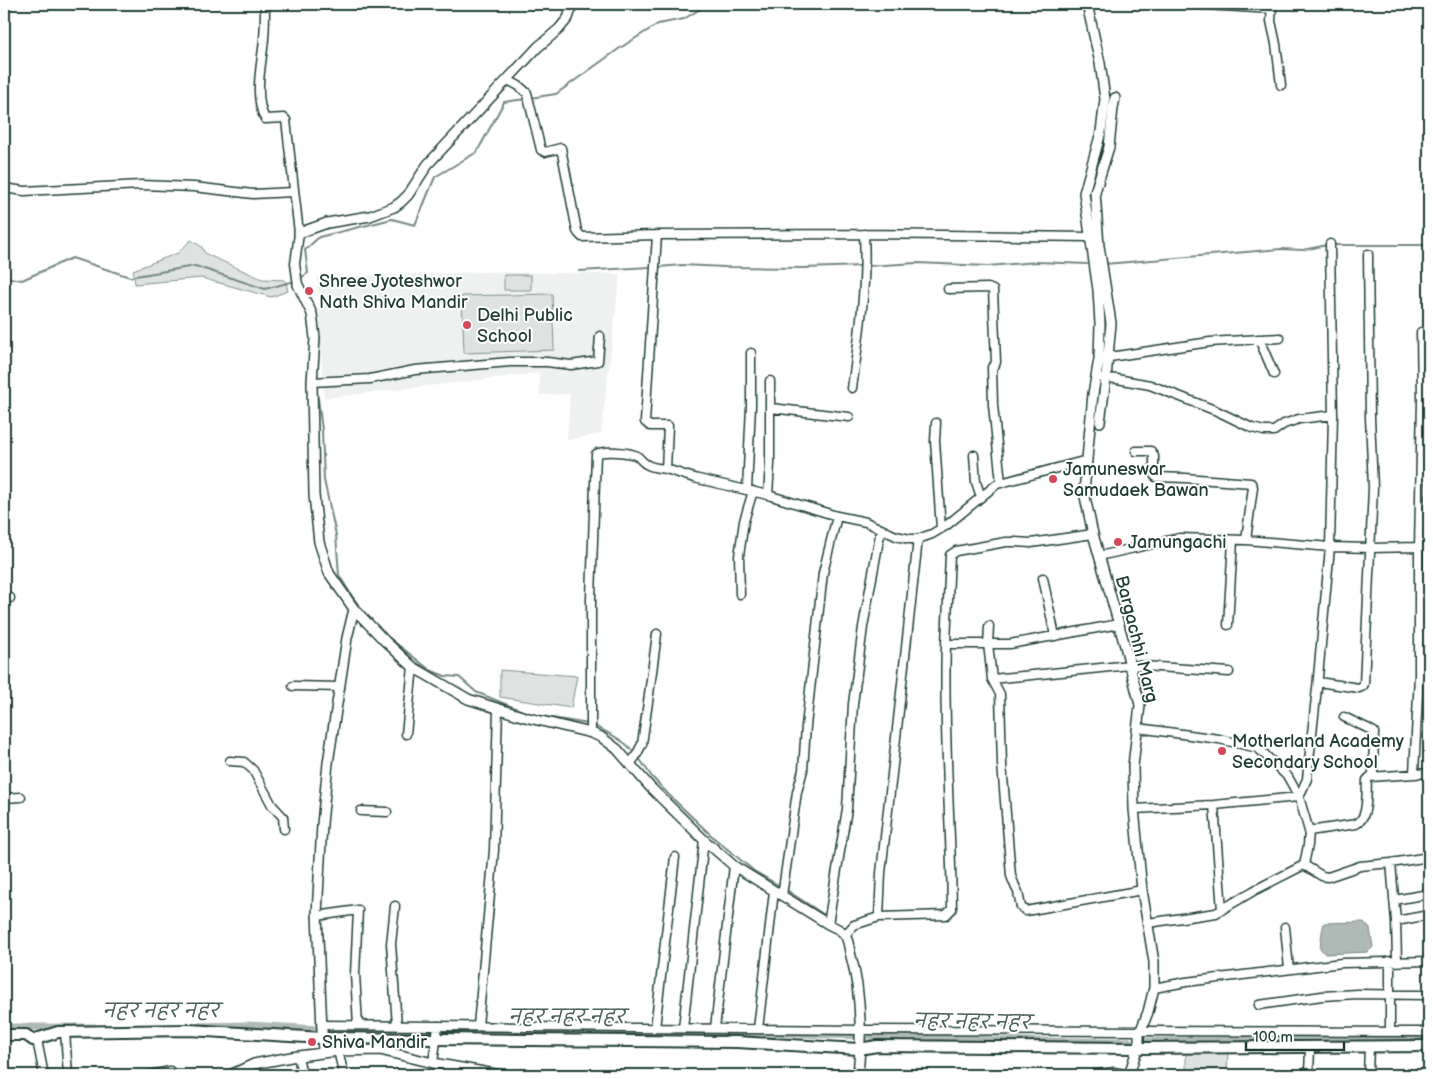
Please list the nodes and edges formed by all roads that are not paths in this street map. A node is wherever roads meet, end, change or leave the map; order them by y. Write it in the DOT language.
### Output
graph roads {
  1 [pos="265,4"];
  2 [pos="573,4"];
  3 [pos="1087,4"];
  4 [pos="1189,4"];
  5 [pos="1220,4"];
  6 [pos="1272,6"];
  7 [pos="508,80"];
  8 [pos="1281,85"];
  9 [pos="1116,98"];
  10 [pos="4,188"];
  11 [pos="293,192"];
  12 [pos="299,233"];
  13 [pos="864,234"];
  14 [pos="657,235"];
  15 [pos="1090,237"];
  16 [pos="1330,244"];
  17 [pos="1368,254"];
  18 [pos="297,281"];
  19 [pos="948,289"];
  20 [pos="1421,332"];
  21 [pos="600,336"];
  22 [pos="1280,338"];
  23 [pos="1259,339"];
  24 [pos="751,353"];
  25 [pos="1104,358"];
  26 [pos="1274,374"];
  27 [pos="1096,376"];
  28 [pos="1106,378"];
  29 [pos="312,382"];
  30 [pos="770,382"];
  31 [pos="852,388"];
  32 [pos="771,408"];
  33 [pos="1333,415"];
  34 [pos="849,417"];
  35 [pos="1100,422"];
  36 [pos="936,423"];
  37 [pos="1136,451"];
  38 [pos="974,455"];
  39 [pos="1087,460"];
  40 [pos="666,469"];
  41 [pos="1001,483"];
  42 [pos="750,491"];
  43 [pos="768,495"];
  44 [pos="981,497"];
  45 [pos="837,516"];
  46 [pos="881,529"];
  47 [pos="941,529"];
  48 [pos="1092,534"];
  49 [pos="918,539"];
  50 [pos="1246,540"];
  51 [pos="1233,541"];
  52 [pos="1330,547"];
  53 [pos="1418,547"];
  54 [pos="1371,548"];
  55 [pos="1099,556"];
  56 [pos="1043,578"];
  57 [pos="740,594"];
  58 [pos="354,609"];
  59 [pos="1118,624"];
  60 [pos="1228,625"];
  61 [pos="988,626"];
  62 [pos="657,634"];
  63 [pos="1055,636"];
  64 [pos="946,644"];
  65 [pos="988,644"];
  66 [pos="1130,665"];
  67 [pos="413,667"];
  68 [pos="1229,672"];
  69 [pos="992,679"];
  70 [pos="1318,682"];
  71 [pos="293,686"];
  72 [pos="340,687"];
  73 [pos="498,708"];
  74 [pos="1344,718"];
  75 [pos="1138,728"];
  76 [pos="591,733"];
  77 [pos="406,734"];
  78 [pos="230,760"];
  79 [pos="630,764"];
  80 [pos="1429,773"];
  81 [pos="1414,774"];
  82 [pos="1373,776"];
  83 [pos="20,797"];
  84 [pos="4,798"];
  85 [pos="1299,798"];
  86 [pos="1214,805"];
  87 [pos="1134,809"];
  88 [pos="361,811"];
  89 [pos="387,812"];
  90 [pos="284,829"];
  91 [pos="1309,831"];
  92 [pos="704,840"];
  93 [pos="1429,856"];
  94 [pos="675,857"];
  95 [pos="1391,863"];
  96 [pos="1304,864"];
  97 [pos="734,866"];
  98 [pos="1142,890"];
  99 [pos="774,891"];
  100 [pos="1429,894"];
  101 [pos="782,896"];
  102 [pos="1394,900"];
  103 [pos="395,906"];
  104 [pos="1222,910"];
  105 [pos="1429,915"];
  106 [pos="317,916"];
  107 [pos="879,917"];
  108 [pos="1396,921"];
  109 [pos="1148,922"];
  110 [pos="828,924"];
  111 [pos="1285,927"];
  112 [pos="845,934"];
  113 [pos="1394,961"];
  114 [pos="1429,961"];
  115 [pos="1289,969"];
  116 [pos="1154,988"];
  117 [pos="1389,994"];
  118 [pos="1424,995"];
  119 [pos="1259,1006"];
  120 [pos="358,1025"];
  121 [pos="396,1026"];
  122 [pos="438,1026"];
  123 [pos="478,1026"];
  124 [pos="655,1028"];
  125 [pos="683,1028"];
  126 [pos="715,1028"];
  127 [pos="758,1029"];
  128 [pos="322,1030"];
  129 [pos="1390,1031"];
  130 [pos="65,1032"];
  131 [pos="1429,1032"];
  132 [pos="4,1035"];
  133 [pos="38,1038"];
  134 [pos="860,1038"];
  135 [pos="436,1039"];
  136 [pos="1139,1039"];
  137 [pos="1369,1046"];
  138 [pos="1429,1046"];
  139 [pos="1310,1047"];
  140 [pos="338,1051"];
  141 [pos="323,1053"];
  142 [pos="298,1056"];
  143 [pos="433,1063"];
  144 [pos="44,1075"];
  145 [pos="68,1075"];
  146 [pos="151,1075"];
  147 [pos="171,1075"];
  148 [pos="230,1075"];
  149 [pos="302,1075"];
  150 [pos="344,1075"];
  151 [pos="499,1075"];
  152 [pos="858,1075"];
  153 [pos="1094,1075"];
  154 [pos="1129,1075"];
  155 [pos="1309,1075"];
  156 [pos="1368,1075"];
  1 -- 11 [label="street"];
  2 -- 7 [label="street"];
  3 -- 15 [label="street, Bargachhi Marg"];
  4 -- 5 [label="street"];
  5 -- 6 [label="street"];
  6 -- 8 [label="street"];
  7 -- 12 [label="street"];
  7 -- 14 [label="street"];
  9 -- 25 [label="street"];
  10 -- 11 [label="street"];
  11 -- 12 [label="street"];
  12 -- 18 [label="street"];
  13 -- 14 [label="street"];
  13 -- 15 [label="street"];
  13 -- 31 [label="street"];
  14 -- 40 [label="street"];
  15 -- 25 [label="street, Bargachhi Marg"];
  16 -- 33 [label="street"];
  17 -- 54 [label="street"];
  18 -- 29 [label="street"];
  19 -- 41 [label="street"];
  20 -- 53 [label="street"];
  21 -- 29 [label="street"];
  22 -- 23 [label="street"];
  23 -- 25 [label="street"];
  23 -- 26 [label="street"];
  24 -- 42 [label="street"];
  25 -- 27 [label="street, Bargachhi Marg"];
  25 -- 28 [label="street"];
  27 -- 28 [label="street"];
  27 -- 39 [label="street, Bargachhi Marg"];
  28 -- 33 [label="street"];
  28 -- 35 [label="street"];
  29 -- 58 [label="street"];
  30 -- 32 [label="street"];
  32 -- 34 [label="street"];
  32 -- 43 [label="street"];
  33 -- 52 [label="street"];
  36 -- 47 [label="street"];
  37 -- 50 [label="street"];
  38 -- 44 [label="street"];
  39 -- 41 [label="street"];
  39 -- 48 [label="street, Bargachhi Marg"];
  40 -- 42 [label="street"];
  40 -- 76 [label="street"];
  41 -- 44 [label="street"];
  42 -- 43 [label="street"];
  42 -- 57 [label="street"];
  43 -- 45 [label="street"];
  44 -- 47 [label="street"];
  45 -- 46 [label="street"];
  45 -- 101 [label="street"];
  46 -- 49 [label="street"];
  46 -- 110 [label="street"];
  47 -- 49 [label="street"];
  48 -- 55 [label="street, Bargachhi Marg"];
  48 -- 64 [label="street"];
  49 -- 107 [label="street"];
  50 -- 51 [label="street"];
  50 -- 52 [label="street"];
  51 -- 55 [label="street"];
  51 -- 60 [label="street"];
  52 -- 54 [label="street"];
  52 -- 70 [label="street"];
  53 -- 54 [label="street"];
  53 -- 81 [label="street"];
  54 -- 70 [label="street"];
  55 -- 59 [label="street, Bargachhi Marg"];
  56 -- 63 [label="street"];
  58 -- 67 [label="street"];
  58 -- 72 [label="street"];
  59 -- 63 [label="street"];
  59 -- 66 [label="street, Bargachhi Marg"];
  61 -- 65 [label="street"];
  62 -- 79 [label="street"];
  63 -- 65 [label="street"];
  64 -- 65 [label="street"];
  64 -- 107 [label="street"];
  65 -- 69 [label="street"];
  66 -- 68 [label="street"];
  66 -- 69 [label="street"];
  66 -- 75 [label="street, Bargachhi Marg"];
  67 -- 73 [label="street"];
  67 -- 77 [label="street"];
  69 -- 98 [label="street"];
  70 -- 85 [label="street"];
  71 -- 72 [label="street"];
  72 -- 106 [label="street"];
  73 -- 76 [label="street"];
  73 -- 123 [label="street"];
  74 -- 82 [label="street"];
  75 -- 85 [label="street"];
  75 -- 87 [label="street, Bargachhi Marg"];
  76 -- 79 [label="street"];
  78 -- 90 [label="street"];
  79 -- 92 [label="street"];
  80 -- 81 [label="street"];
  81 -- 82 [label="street"];
  82 -- 91 [label="street"];
  83 -- 84 [label="street"];
  85 -- 86 [label="street"];
  85 -- 91 [label="street"];
  86 -- 87 [label="street"];
  86 -- 104 [label="street"];
  87 -- 98 [label="street, Bargachhi Marg"];
  88 -- 89 [label="street"];
  91 -- 96 [label="street"];
  92 -- 97 [label="street"];
  92 -- 125 [label="street"];
  93 -- 95 [label="street"];
  94 -- 124 [label="street"];
  95 -- 96 [label="street"];
  95 -- 102 [label="street"];
  96 -- 104 [label="street"];
  97 -- 99 [label="street"];
  97 -- 126 [label="street"];
  98 -- 109 [label="street, Bargachhi Marg"];
  99 -- 101 [label="street"];
  99 -- 127 [label="street"];
  100 -- 102 [label="street"];
  101 -- 110 [label="street"];
  102 -- 108 [label="street"];
  103 -- 121 [label="street"];
  104 -- 109 [label="street"];
  105 -- 108 [label="street"];
  106 -- 120 [label="street"];
  106 -- 128 [label="street"];
  107 -- 112 [label="street"];
  108 -- 113 [label="street"];
  109 -- 116 [label="street, Bargachhi Marg"];
  110 -- 112 [label="street"];
  111 -- 115 [label="street"];
  112 -- 134 [label="street"];
  113 -- 114 [label="street"];
  113 -- 115 [label="street"];
  113 -- 117 [label="street"];
  115 -- 116 [label="street"];
  116 -- 136 [label="street, Bargachhi Marg"];
  117 -- 118 [label="street"];
  117 -- 119 [label="street"];
  117 -- 129 [label="street"];
  120 -- 121 [label="street"];
  120 -- 128 [label="street"];
  121 -- 122 [label="street"];
  122 -- 123 [label="street"];
  122 -- 135 [label="street"];
  123 -- 124 [label="street"];
  124 -- 125 [label="street"];
  125 -- 126 [label="street"];
  126 -- 127 [label="street"];
  127 -- 134 [label="street"];
  128 -- 130 [label="main road"];
  128 -- 135 [label="main road"];
  128 -- 141 [label="street"];
  129 -- 131 [label="street"];
  129 -- 136 [label="street"];
  130 -- 133 [label="main road"];
  130 -- 145 [label="street"];
  132 -- 133 [label="main road"];
  133 -- 144 [label="street"];
  134 -- 135 [label="main road"];
  134 -- 136 [label="street"];
  134 -- 136 [label="main road"];
  134 -- 152 [label="street"];
  135 -- 143 [label="street"];
  136 -- 139 [label="main road"];
  136 -- 154 [label="street, Bargachhi Marg"];
  137 -- 138 [label="main road"];
  137 -- 139 [label="main road"];
  137 -- 156 [label="street"];
  139 -- 155 [label="street"];
  140 -- 141 [label="street"];
  140 -- 143 [label="street"];
  140 -- 150 [label="street"];
  141 -- 142 [label="street"];
  142 -- 148 [label="street"];
  142 -- 149 [label="street"];
  143 -- 151 [label="street"];
  146 -- 147 [label="street"];
  153 -- 154 [label="street"];
}
